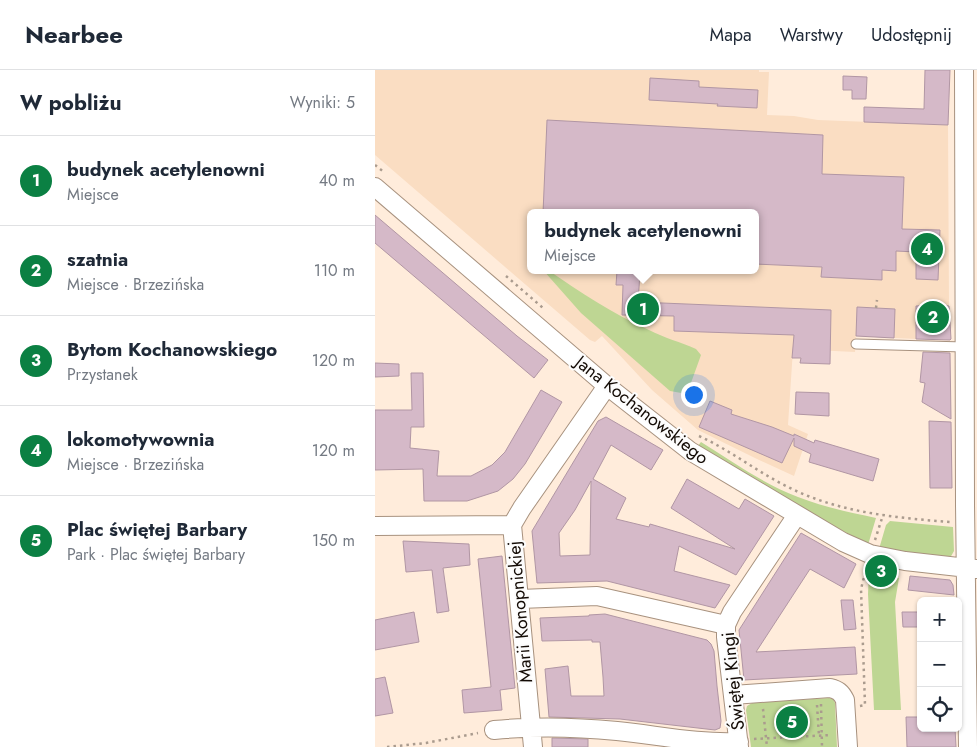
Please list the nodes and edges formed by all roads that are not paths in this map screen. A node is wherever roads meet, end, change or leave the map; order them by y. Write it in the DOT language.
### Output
graph roads {
  1 [pos="964,70"];
  2 [pos="375,187"];
  3 [pos="856,344"];
  4 [pos="965,347"];
  5 [pos="607,386"];
  6 [pos="971,493"];
  7 [pos="797,515"];
  8 [pos="512,525"];
  9 [pos="375,526"];
  10 [pos="971,569"];
  11 [pos="520,599"];
  12 [pos="726,625"];
  13 [pos="733,695"];
  14 [pos="531,728"];
  15 [pos="494,730"];
  16 [pos="843,741"];
  17 [pos="743,743"];
  18 [pos="533,747"];
  19 [pos="968,747"];
  1 -- 4 [label="street"];
  2 -- 5 [label="street, Jana Kochanowskiego"];
  3 -- 4 [label="lane"];
  4 -- 6 [label="street"];
  5 -- 7 [label="street, Jana Kochanowskiego"];
  5 -- 8 [label="street, Marii Konopnickiej"];
  6 -- 10 [label="street"];
  7 -- 10 [label="street, Jana Kochanowskiego"];
  7 -- 12 [label="street, Świętej Kingi"];
  8 -- 9 [label="street"];
  8 -- 11 [label="street, Marii Konopnickiej"];
  10 -- 19 [label="street"];
  11 -- 12 [label="street"];
  11 -- 14 [label="street, Marii Konopnickiej"];
  12 -- 13 [label="street, Świętej Kingi"];
  13 -- 16 [label="street"];
  13 -- 17 [label="street, Świętej Kingi"];
  14 -- 15 [label="street"];
  14 -- 17 [label="street"];
  14 -- 18 [label="street, Marii Konopnickiej"];
}
